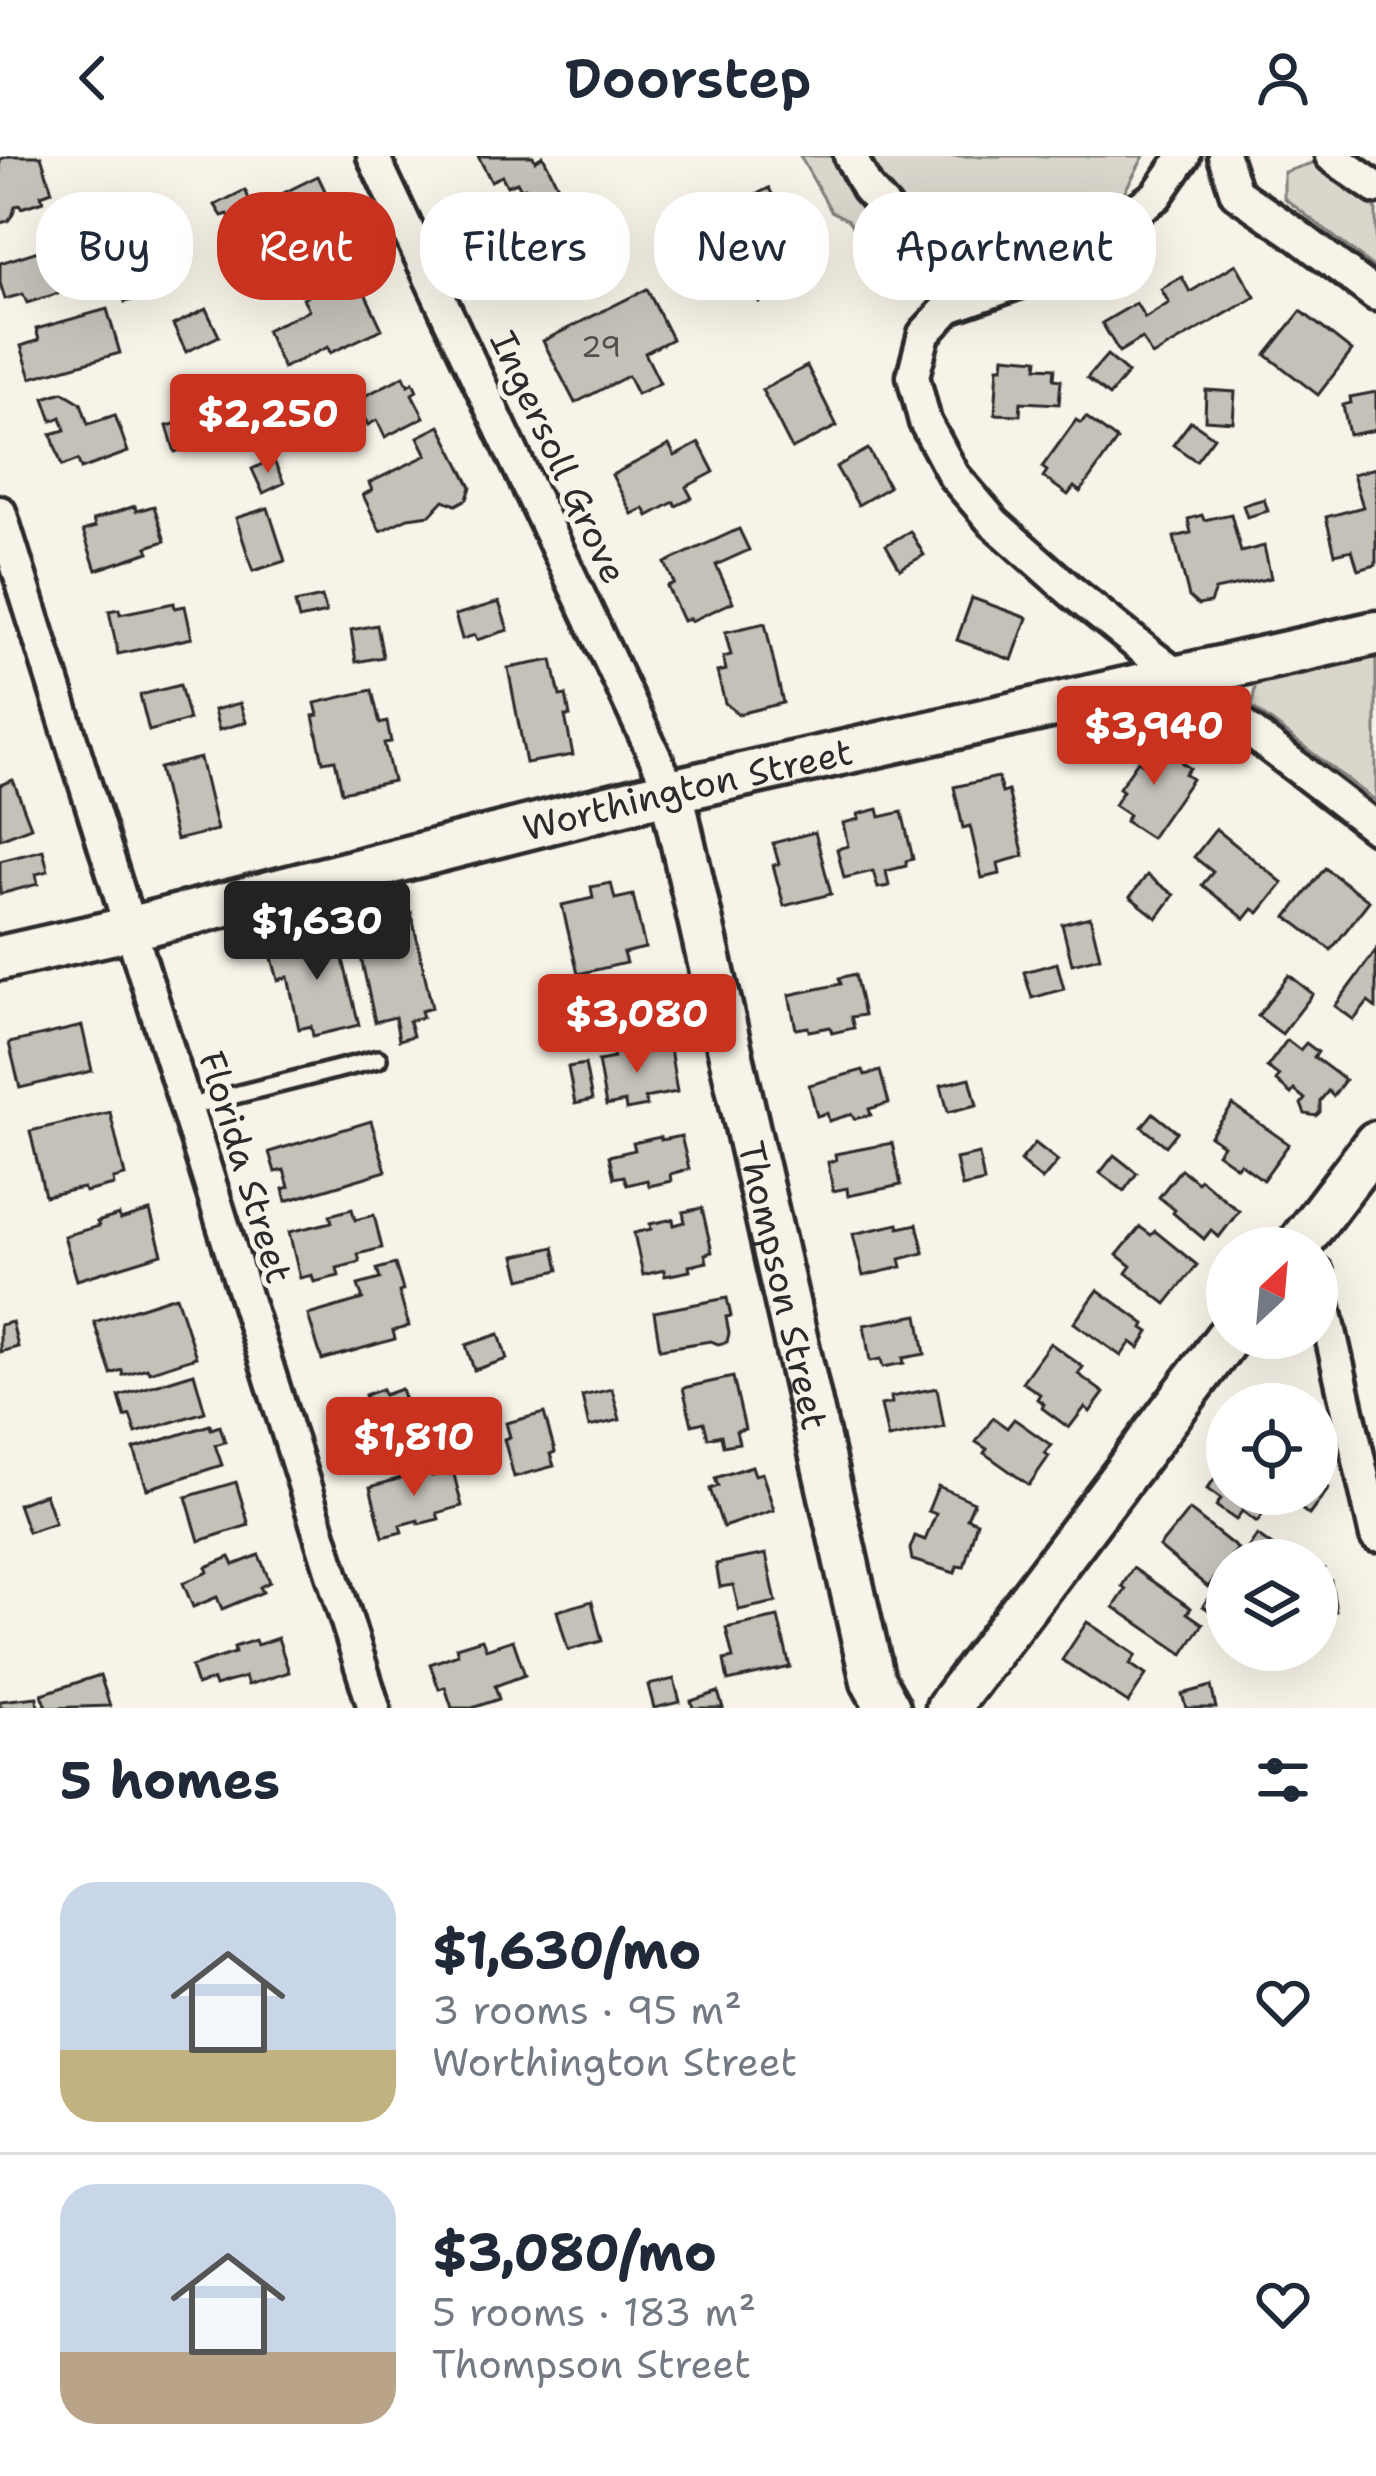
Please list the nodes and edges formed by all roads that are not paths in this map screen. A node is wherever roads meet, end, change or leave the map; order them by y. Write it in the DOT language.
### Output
graph roads {
  1 [pos="373,156"];
  2 [pos="850,156"];
  3 [pos="1184,156"];
  4 [pos="1224,156"];
  5 [pos="1330,156"];
  6 [pos="1376,188"];
  7 [pos="871,192"];
  8 [pos="1156,196"];
  9 [pos="1376,296"];
  10 [pos="965,300"];
  11 [pos="0,512"];
  12 [pos="1376,633"];
  13 [pos="1179,677"];
  14 [pos="671,791"];
  15 [pos="1376,828"];
  16 [pos="132,928"];
  17 [pos="0,958"];
  18 [pos="378,1059"];
  19 [pos="187,1107"];
  20 [pos="1376,1143"];
  21 [pos="1323,1227"];
  22 [pos="1211,1359"];
  23 [pos="1334,1359"];
  24 [pos="1376,1536"];
  25 [pos="374,1708"];
  26 [pos="888,1708"];
  27 [pos="948,1708"];
  1 -- 14 [label="street, Ingersoll Grove"];
  2 -- 7 [label="street"];
  3 -- 8 [label="street"];
  4 -- 9 [label="street"];
  5 -- 6 [label="street"];
  10 -- 13 [label="street"];
  11 -- 16 [label="street, Florida Street"];
  12 -- 13 [label="main road, Worthington Street"];
  13 -- 14 [label="main road, Worthington Street"];
  13 -- 15 [label="street"];
  14 -- 16 [label="main road, Worthington Street"];
  14 -- 26 [label="main road, Thompson Street"];
  16 -- 17 [label="main road, Worthington Street"];
  16 -- 19 [label="street, Florida Street"];
  18 -- 19 [label="lane"];
  19 -- 25 [label="street, Florida Street"];
  20 -- 21 [label="main road"];
  22 -- 27 [label="main road"];
  23 -- 24 [label="street"];
}
